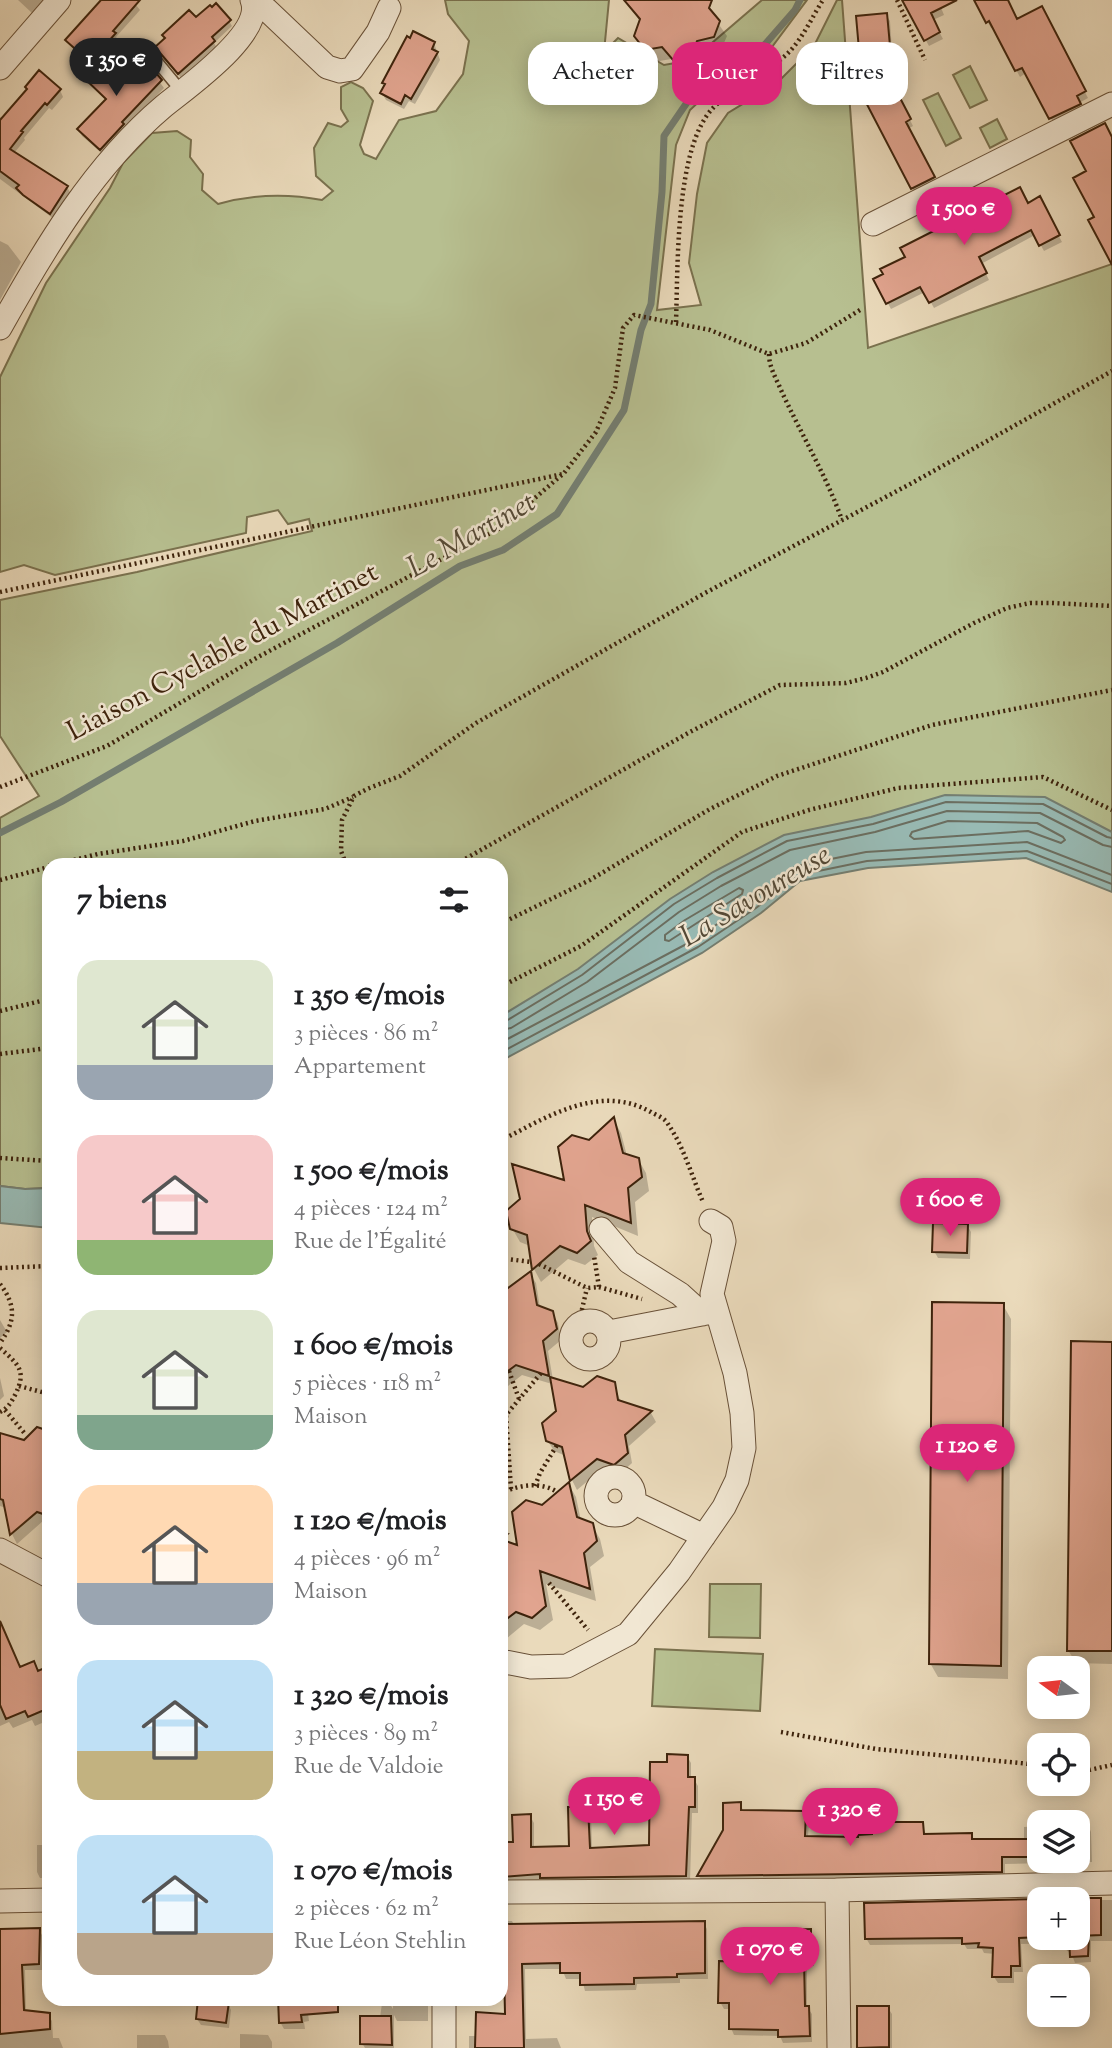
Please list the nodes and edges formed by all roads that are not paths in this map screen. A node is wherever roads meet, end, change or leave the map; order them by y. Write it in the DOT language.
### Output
graph roads {
  1 [pos="60,0"];
  2 [pos="253,2"];
  3 [pos="390,4"];
  4 [pos="149,52"];
  5 [pos="0,68"];
  6 [pos="182,92"];
  7 [pos="1112,103"];
  8 [pos="873,224"];
  9 [pos="0,328"];
  10 [pos="710,1221"];
  11 [pos="601,1229"];
  12 [pos="709,1313"];
  13 [pos="609,1332"];
  14 [pos="633,1502"];
  15 [pos="704,1536"];
  16 [pos="0,1550"];
  17 [pos="42,1572"];
  18 [pos="508,1663"];
  19 [pos="1112,1883"];
  20 [pos="837,1890"];
  21 [pos="508,1892"];
  22 [pos="0,1900"];
  23 [pos="42,1900"];
  24 [pos="444,2006"];
  25 [pos="444,2048"];
  26 [pos="839,2048"];
  1 -- 5 [label="street"];
  2 -- 3 [label="street"];
  2 -- 6 [label="street"];
  4 -- 6 [label="lane"];
  6 -- 9 [label="street"];
  7 -- 8 [label="street"];
  10 -- 12 [label="street"];
  11 -- 12 [label="street"];
  12 -- 13 [label="street"];
  12 -- 15 [label="street"];
  13 -- 13 [label="street"];
  14 -- 15 [label="street"];
  15 -- 18 [label="street"];
  16 -- 17 [label="street"];
  19 -- 20 [label="street"];
  20 -- 21 [label="street"];
  20 -- 26 [label="street"];
  22 -- 23 [label="street"];
  24 -- 25 [label="street"];
}
